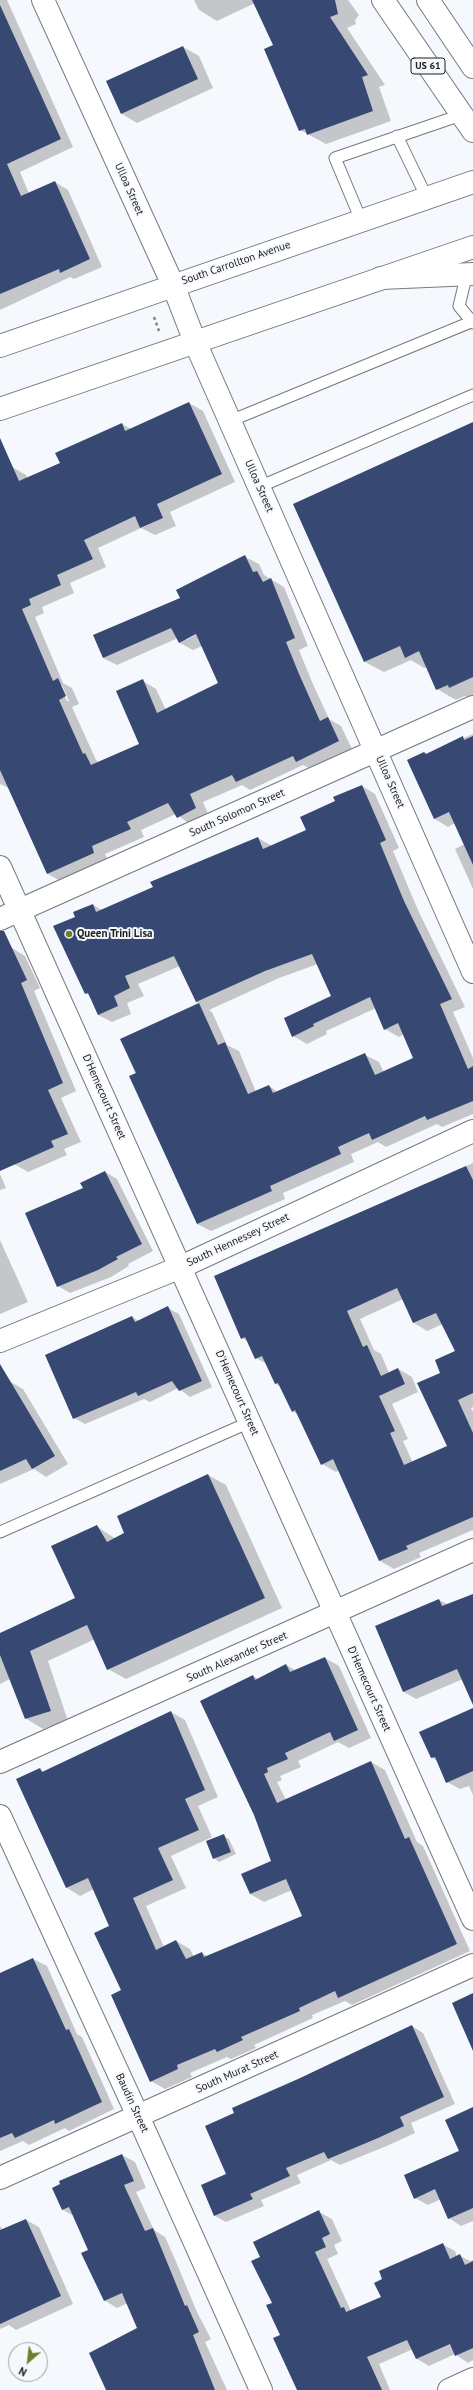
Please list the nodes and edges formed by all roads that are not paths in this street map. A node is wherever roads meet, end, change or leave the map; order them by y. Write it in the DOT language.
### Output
graph roads {
  1 [pos="43,0"];
  2 [pos="383,0"];
  3 [pos="428,0"];
  4 [pos="472,63"];
  5 [pos="467,123"];
  6 [pos="397,136"];
  7 [pos="473,182"];
  8 [pos="427,198"];
  9 [pos="361,220"];
  10 [pos="473,247"];
  11 [pos="470,273"];
  12 [pos="381,278"];
  13 [pos="173,286"];
  14 [pos="472,322"];
  15 [pos="195,342"];
  16 [pos="0,346"];
  17 [pos="473,394"];
  18 [pos="0,409"];
  19 [pos="230,421"];
  20 [pos="259,487"];
  21 [pos="473,707"];
  22 [pos="376,751"];
  23 [pos="0,867"];
  24 [pos="20,911"];
  25 [pos="0,919"];
  26 [pos="473,972"];
  27 [pos="473,1132"];
  28 [pos="181,1267"];
  29 [pos="0,1342"];
  30 [pos="250,1422"];
  31 [pos="0,1532"];
  32 [pos="473,1550"];
  33 [pos="334,1614"];
  34 [pos="0,1762"];
  35 [pos="0,1816"];
  36 [pos="473,1919"];
  37 [pos="473,1965"];
  38 [pos="138,2116"];
  39 [pos="0,2178"];
  40 [pos="473,2379"];
  41 [pos="261,2390"];
  42 [pos="449,2390"];
  1 -- 13 [label="street, Ulloa Street"];
  2 -- 5 [label="street, US 61"];
  3 -- 4 [label="street"];
  5 -- 6 [label="lane"];
  6 -- 8 [label="lane"];
  6 -- 9 [label="lane"];
  7 -- 8 [label="street, South Carrollton Avenue"];
  8 -- 9 [label="street, South Carrollton Avenue"];
  9 -- 13 [label="street, South Carrollton Avenue"];
  10 -- 12 [label="street"];
  11 -- 12 [label="street"];
  11 -- 14 [label="lane"];
  12 -- 15 [label="street"];
  13 -- 15 [label="street, Ulloa Street"];
  13 -- 16 [label="street, South Carrollton Avenue"];
  14 -- 19 [label="lane"];
  15 -- 18 [label="street"];
  15 -- 19 [label="street, Ulloa Street"];
  17 -- 20 [label="lane"];
  19 -- 20 [label="street, Ulloa Street"];
  20 -- 22 [label="street, Ulloa Street"];
  21 -- 22 [label="street, South Solomon Street"];
  22 -- 24 [label="street, South Solomon Street"];
  22 -- 26 [label="street, Ulloa Street"];
  23 -- 24 [label="street, D'Hemecourt Street"];
  24 -- 25 [label="street, South Solomon Street"];
  24 -- 28 [label="street, D'Hemecourt Street"];
  27 -- 28 [label="street, South Hennessey Street"];
  28 -- 29 [label="street, South Hennessey Street"];
  28 -- 30 [label="street, D'Hemecourt Street"];
  30 -- 31 [label="lane"];
  30 -- 33 [label="street, D'Hemecourt Street"];
  32 -- 33 [label="street, South Alexander Street"];
  33 -- 34 [label="street, South Alexander Street"];
  33 -- 36 [label="street, D'Hemecourt Street"];
  35 -- 38 [label="street, Baudin Street"];
  37 -- 38 [label="street, South Murat Street"];
  38 -- 39 [label="street, South Murat Street"];
  38 -- 41 [label="street, Baudin Street"];
  40 -- 42 [label="street"];
}
